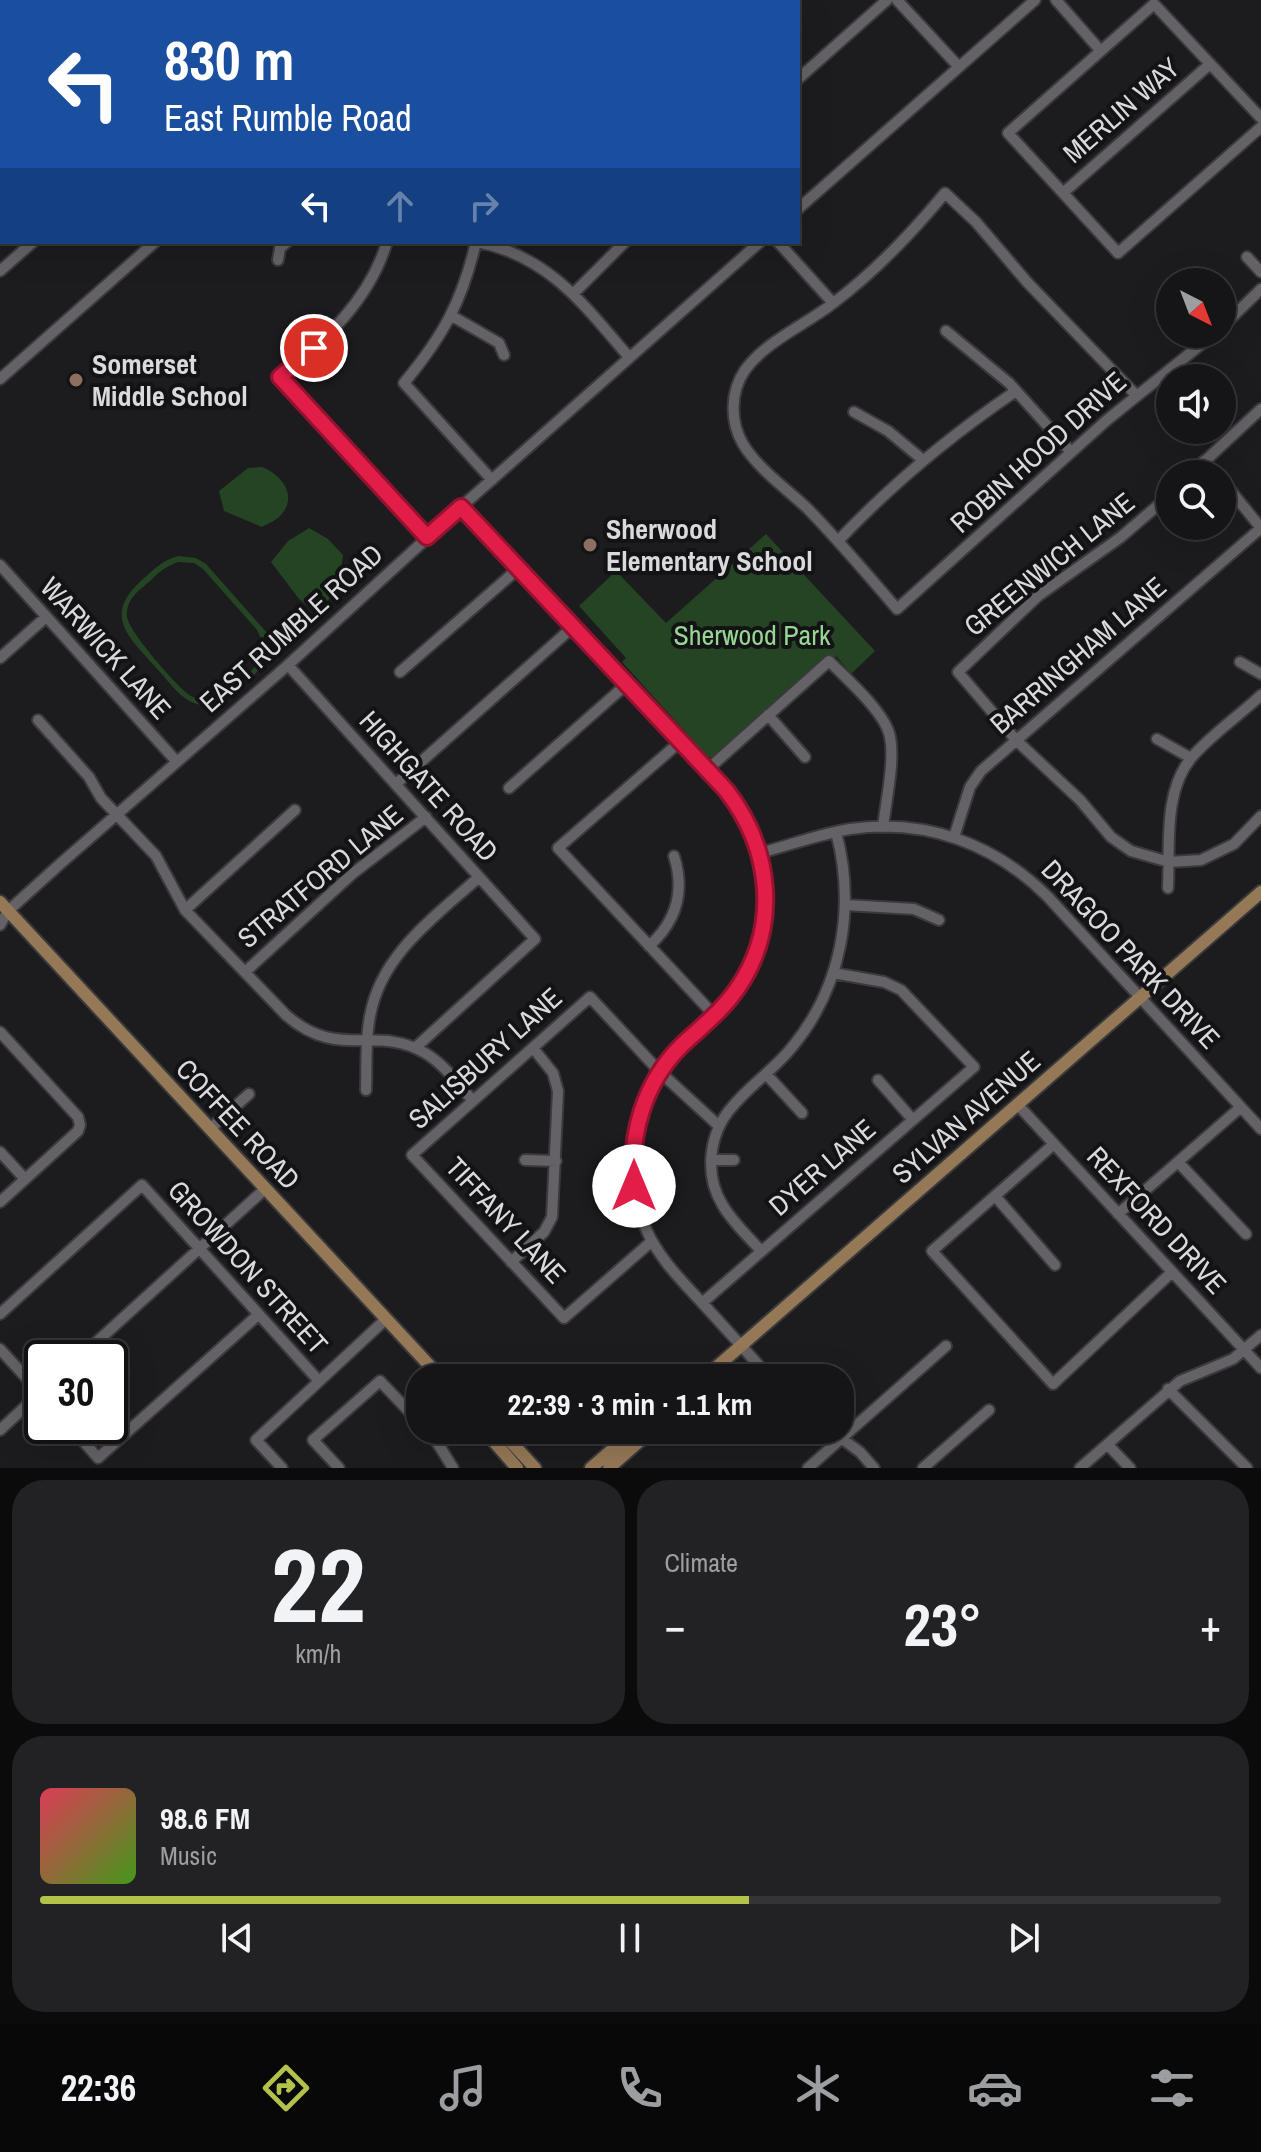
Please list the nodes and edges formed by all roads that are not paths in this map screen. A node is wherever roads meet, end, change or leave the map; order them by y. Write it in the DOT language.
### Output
graph roads {
  1 [pos="887,0"];
  2 [pos="897,0"];
  3 [pos="1035,0"];
  4 [pos="1056,0"];
  5 [pos="1100,50"];
  6 [pos="1210,64"];
  7 [pos="959,67"];
  8 [pos="800,77"];
  9 [pos="1261,118"];
  10 [pos="1261,127"];
  11 [pos="1063,193"];
  12 [pos="800,207"];
  13 [pos="31,244"];
  14 [pos="153,244"];
  15 [pos="285,244"];
  16 [pos="386,244"];
  17 [pos="475,244"];
  18 [pos="484,244"];
  19 [pos="623,244"];
  20 [pos="758,244"];
  21 [pos="780,244"];
  22 [pos="1247,257"];
  23 [pos="278,260"];
  24 [pos="0,271"];
  25 [pos="1261,272"];
  26 [pos="1261,289"];
  27 [pos="574,293"];
  28 [pos="833,303"];
  29 [pos="1236,313"];
  30 [pos="452,316"];
  31 [pos="946,331"];
  32 [pos="1194,348"];
  33 [pos="504,355"];
  34 [pos="629,357"];
  35 [pos="1176,364"];
  36 [pos="0,379"];
  37 [pos="1156,380"];
  38 [pos="1016,391"];
  39 [pos="1137,396"];
  40 [pos="1261,409"];
  41 [pos="854,412"];
  42 [pos="1236,431"];
  43 [pos="1222,444"];
  44 [pos="1071,452"];
  45 [pos="923,460"];
  46 [pos="1205,460"];
  47 [pos="492,480"];
  48 [pos="1236,497"];
  49 [pos="461,507"];
  50 [pos="1156,507"];
  51 [pos="1261,528"];
  52 [pos="427,537"];
  53 [pos="838,541"];
  54 [pos="0,565"];
  55 [pos="519,568"];
  56 [pos="46,617"];
  57 [pos="574,626"];
  58 [pos="0,658"];
  59 [pos="1240,662"];
  60 [pos="288,665"];
  61 [pos="400,672"];
  62 [pos="1261,674"];
  63 [pos="628,683"];
  64 [pos="1261,695"];
  65 [pos="768,715"];
  66 [pos="38,720"];
  67 [pos="1157,739"];
  68 [pos="681,741"];
  69 [pos="1017,741"];
  70 [pos="805,757"];
  71 [pos="1191,758"];
  72 [pos="177,762"];
  73 [pos="707,770"];
  74 [pos="396,784"];
  75 [pos="509,788"];
  76 [pos="295,810"];
  77 [pos="116,814"];
  78 [pos="1261,816"];
  79 [pos="426,817"];
  80 [pos="883,827"];
  81 [pos="836,832"];
  82 [pos="954,837"];
  83 [pos="760,853"];
  84 [pos="674,856"];
  85 [pos="1169,862"];
  86 [pos="479,877"];
  87 [pos="1168,888"];
  88 [pos="1261,892"];
  89 [pos="846,905"];
  90 [pos="4,907"];
  91 [pos="185,910"];
  92 [pos="939,920"];
  93 [pos="0,925"];
  94 [pos="649,946"];
  95 [pos="245,972"];
  96 [pos="833,973"];
  97 [pos="1140,997"];
  98 [pos="714,1015"];
  99 [pos="0,1032"];
  100 [pos="368,1041"];
  101 [pos="415,1048"];
  102 [pos="533,1048"];
  103 [pos="660,1072"];
  104 [pos="766,1074"];
  105 [pos="878,1080"];
  106 [pos="366,1090"];
  107 [pos="249,1094"];
  108 [pos="473,1101"];
  109 [pos="1017,1104"];
  110 [pos="1241,1107"];
  111 [pos="802,1113"];
  112 [pos="913,1120"];
  113 [pos="719,1126"];
  114 [pos="210,1129"];
  115 [pos="1261,1129"];
  116 [pos="1054,1144"];
  117 [pos="0,1152"];
  118 [pos="412,1155"];
  119 [pos="525,1160"];
  120 [pos="711,1160"];
  121 [pos="734,1160"];
  122 [pos="556,1161"];
  123 [pos="1178,1162"];
  124 [pos="25,1179"];
  125 [pos="266,1188"];
  126 [pos="995,1196"];
  127 [pos="0,1202"];
  128 [pos="1118,1214"];
  129 [pos="1246,1234"];
  130 [pos="652,1241"];
  131 [pos="199,1249"];
  132 [pos="761,1251"];
  133 [pos="511,1262"];
  134 [pos="1055,1265"];
  135 [pos="1172,1272"];
  136 [pos="702,1303"];
  137 [pos="0,1314"];
  138 [pos="258,1315"];
  139 [pos="386,1319"];
  140 [pos="1261,1335"];
  141 [pos="99,1340"];
  142 [pos="741,1345"];
  143 [pos="946,1346"];
  144 [pos="0,1349"];
  145 [pos="1244,1350"];
  146 [pos="428,1364"];
  147 [pos="720,1364"];
  148 [pos="758,1364"];
  149 [pos="1261,1368"];
  150 [pos="24,1375"];
  151 [pos="319,1381"];
  152 [pos="1168,1389"];
  153 [pos="24,1408"];
  154 [pos="406,1408"];
  155 [pos="989,1410"];
  156 [pos="854,1427"];
  157 [pos="0,1430"];
  158 [pos="128,1431"];
  159 [pos="86,1444"];
  160 [pos="114,1444"];
  161 [pos="438,1444"];
  162 [pos="496,1444"];
  163 [pos="513,1444"];
  164 [pos="619,1444"];
  165 [pos="636,1444"];
  166 [pos="835,1444"];
  167 [pos="850,1444"];
  168 [pos="1108,1445"];
  169 [pos="282,1468"];
  170 [pos="339,1468"];
  171 [pos="453,1468"];
  172 [pos="517,1468"];
  173 [pos="535,1468"];
  174 [pos="591,1468"];
  175 [pos="609,1468"];
  176 [pos="808,1468"];
  177 [pos="874,1468"];
  178 [pos="923,1468"];
  179 [pos="1080,1468"];
  180 [pos="1130,1468"];
  181 [pos="1247,1468"];
  1 -- 8 [label="street"];
  2 -- 7 [label="street"];
  3 -- 7 [label="street"];
  4 -- 5 [label="street"];
  5 -- 6 [label="street"];
  5 -- 11 [label="street"];
  6 -- 9 [label="street"];
  6 -- 11 [label="street, MERLIN WAY"];
  7 -- 12 [label="street"];
  10 -- 11 [label="street"];
  13 -- 24 [label="street"];
  14 -- 36 [label="street"];
  15 -- 23 [label="street"];
  16 -- 52 [label="street"];
  17 -- 30 [label="street"];
  18 -- 27 [label="street"];
  19 -- 27 [label="street"];
  20 -- 34 [label="street, EAST RUMBLE ROAD"];
  21 -- 28 [label="street"];
  22 -- 25 [label="street"];
  26 -- 29 [label="street"];
  27 -- 34 [label="street"];
  28 -- 39 [label="street"];
  28 -- 53 [label="street"];
  30 -- 33 [label="street"];
  30 -- 47 [label="street"];
  31 -- 38 [label="street"];
  32 -- 35 [label="street, ROBIN HOOD DRIVE"];
  34 -- 47 [label="street, EAST RUMBLE ROAD"];
  37 -- 39 [label="street, ROBIN HOOD DRIVE"];
  38 -- 44 [label="street"];
  38 -- 45 [label="street"];
  39 -- 44 [label="street, ROBIN HOOD DRIVE"];
  40 -- 42 [label="street"];
  41 -- 45 [label="street"];
  43 -- 46 [label="street"];
  44 -- 53 [label="street, ROBIN HOOD DRIVE"];
  45 -- 53 [label="street"];
  47 -- 49 [label="street, EAST RUMBLE ROAD"];
  48 -- 51 [label="street"];
  49 -- 52 [label="street, EAST RUMBLE ROAD"];
  49 -- 55 [label="street"];
  50 -- 69 [label="street, GREENWICH LANE"];
  51 -- 69 [label="street, BARRINGHAM LANE"];
  52 -- 60 [label="street, EAST RUMBLE ROAD"];
  54 -- 56 [label="street, WARWICK LANE"];
  55 -- 57 [label="street"];
  55 -- 61 [label="street"];
  56 -- 58 [label="street"];
  56 -- 72 [label="street, WARWICK LANE"];
  57 -- 63 [label="street"];
  57 -- 74 [label="street"];
  59 -- 62 [label="street"];
  60 -- 72 [label="street, EAST RUMBLE ROAD"];
  60 -- 74 [label="street, HIGHGATE ROAD"];
  63 -- 68 [label="street"];
  63 -- 75 [label="street"];
  64 -- 71 [label="street"];
  65 -- 70 [label="street"];
  65 -- 73 [label="street"];
  65 -- 80 [label="street"];
  66 -- 77 [label="street"];
  67 -- 71 [label="street"];
  68 -- 73 [label="street"];
  68 -- 94 [label="street"];
  69 -- 82 [label="street, BARRINGHAM LANE"];
  69 -- 85 [label="street"];
  71 -- 85 [label="street"];
  72 -- 77 [label="street, EAST RUMBLE ROAD"];
  73 -- 83 [label="street"];
  74 -- 79 [label="street, HIGHGATE ROAD"];
  76 -- 91 [label="street"];
  77 -- 90 [label="street, EAST RUMBLE ROAD"];
  77 -- 91 [label="street"];
  78 -- 85 [label="street"];
  79 -- 86 [label="street, HIGHGATE ROAD"];
  79 -- 95 [label="street, STRATFORD LANE"];
  80 -- 81 [label="street, DRAGOO PARK DRIVE"];
  80 -- 82 [label="street, DRAGOO PARK DRIVE"];
  81 -- 83 [label="street, DRAGOO PARK DRIVE"];
  81 -- 89 [label="street"];
  82 -- 97 [label="street, DRAGOO PARK DRIVE"];
  83 -- 98 [label="street"];
  84 -- 94 [label="street"];
  85 -- 87 [label="street"];
  86 -- 100 [label="street"];
  86 -- 101 [label="street, HIGHGATE ROAD"];
  88 -- 97 [label="main road, SYLVAN AVENUE"];
  89 -- 92 [label="street"];
  89 -- 96 [label="street"];
  90 -- 93 [label="street, EAST RUMBLE ROAD"];
  90 -- 114 [label="main road, COFFEE ROAD"];
  91 -- 95 [label="street"];
  94 -- 98 [label="street"];
  95 -- 100 [label="street"];
  96 -- 104 [label="street"];
  96 -- 112 [label="street, DYER LANE"];
  97 -- 109 [label="main road, SYLVAN AVENUE"];
  97 -- 110 [label="street, DRAGOO PARK DRIVE"];
  98 -- 103 [label="street"];
  99 -- 124 [label="street"];
  100 -- 101 [label="street"];
  100 -- 106 [label="street"];
  101 -- 108 [label="street"];
  102 -- 103 [label="street, SALISBURY LANE"];
  102 -- 108 [label="street, SALISBURY LANE"];
  102 -- 122 [label="street"];
  103 -- 113 [label="street"];
  103 -- 130 [label="street"];
  104 -- 111 [label="street"];
  104 -- 113 [label="street"];
  105 -- 112 [label="street"];
  107 -- 114 [label="street"];
  108 -- 118 [label="street, SALISBURY LANE"];
  109 -- 116 [label="street, REXFORD DRIVE"];
  109 -- 142 [label="main road, SYLVAN AVENUE"];
  110 -- 115 [label="street, DRAGOO PARK DRIVE"];
  110 -- 123 [label="street"];
  112 -- 132 [label="street, DYER LANE"];
  113 -- 120 [label="street"];
  114 -- 125 [label="main road, COFFEE ROAD"];
  116 -- 126 [label="street"];
  116 -- 128 [label="street, REXFORD DRIVE"];
  117 -- 124 [label="street"];
  118 -- 133 [label="street, TIFFANY LANE"];
  119 -- 122 [label="street"];
  120 -- 121 [label="street"];
  120 -- 132 [label="street"];
  122 -- 133 [label="street"];
  123 -- 128 [label="street"];
  123 -- 129 [label="street"];
  124 -- 127 [label="street"];
  125 -- 131 [label="street"];
  125 -- 139 [label="main road, COFFEE ROAD"];
  126 -- 134 [label="street"];
  126 -- 135 [label="street"];
  128 -- 135 [label="street, REXFORD DRIVE"];
  130 -- 133 [label="street, TIFFANY LANE"];
  130 -- 136 [label="street"];
  131 -- 137 [label="street, GROWDON STREET"];
  131 -- 138 [label="street, GROWDON STREET"];
  131 -- 141 [label="street"];
  132 -- 136 [label="street, DYER LANE"];
  135 -- 145 [label="street, REXFORD DRIVE"];
  136 -- 142 [label="street"];
  138 -- 151 [label="street, GROWDON STREET"];
  138 -- 158 [label="street"];
  139 -- 146 [label="main road, COFFEE ROAD"];
  139 -- 151 [label="street"];
  140 -- 145 [label="street"];
  142 -- 147 [label="main road, SYLVAN AVENUE"];
  142 -- 148 [label="street"];
  143 -- 156 [label="street"];
  144 -- 150 [label="street"];
  145 -- 149 [label="street, REXFORD DRIVE"];
  145 -- 152 [label="street"];
  151 -- 169 [label="street"];
  152 -- 168 [label="street"];
  152 -- 181 [label="street"];
  153 -- 157 [label="street"];
  154 -- 170 [label="street"];
  155 -- 178 [label="street"];
  159 -- 160 [label="street"];
  161 -- 171 [label="street"];
  162 -- 172 [label="main road"];
  163 -- 173 [label="main road"];
  164 -- 174 [label="main road"];
  165 -- 175 [label="main road"];
  166 -- 176 [label="street"];
  167 -- 177 [label="street"];
  168 -- 179 [label="street"];
  168 -- 180 [label="street"];
}
